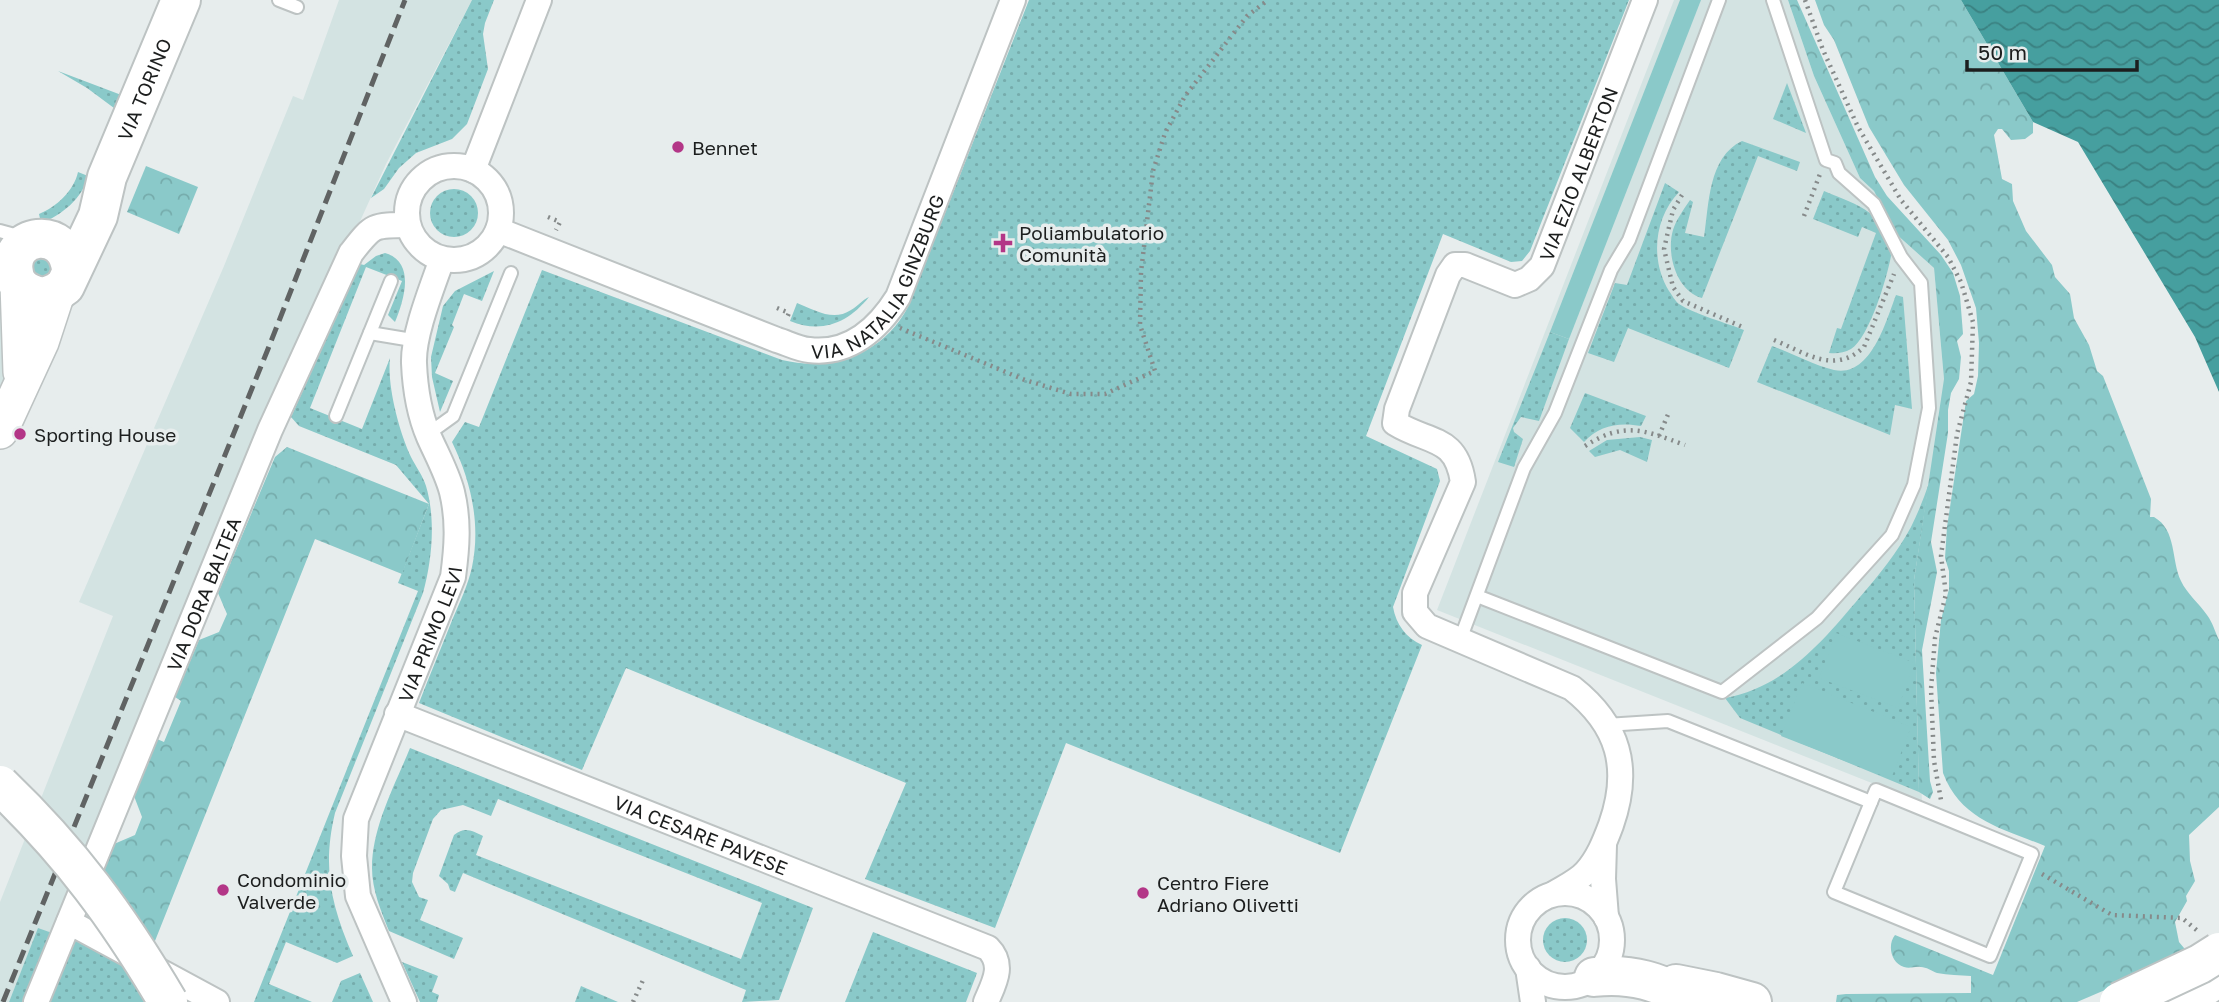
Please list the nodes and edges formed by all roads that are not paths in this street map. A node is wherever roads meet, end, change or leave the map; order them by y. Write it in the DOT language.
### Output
graph roads {
  1 [pos="181,0"];
  2 [pos="279,0"];
  3 [pos="540,0"];
  4 [pos="1013,0"];
  5 [pos="1645,0"];
  6 [pos="1719,0"];
  7 [pos="1773,0"];
  8 [pos="297,7"];
  9 [pos="473,170"];
  10 [pos="107,177"];
  11 [pos="408,225"];
  12 [pos="498,230"];
  13 [pos="17,251"];
  14 [pos="442,259"];
  15 [pos="511,273"];
  16 [pos="64,281"];
  17 [pos="391,281"];
  18 [pos="370,333"];
  19 [pos="418,341"];
  20 [pos="21,381"];
  21 [pos="336,416"];
  22 [pos="0,430"];
  23 [pos="428,434"];
  24 [pos="1477,596"];
  25 [pos="1460,640"];
  26 [pos="397,714"];
  27 [pos="1606,725"];
  28 [pos="0,785"];
  29 [pos="1871,802"];
  30 [pos="1604,845"];
  31 [pos="1555,893"];
  32 [pos="68,922"];
  33 [pos="1609,930"];
  34 [pos="2213,945"];
  35 [pos="1528,968"];
  36 [pos="2219,977"];
  37 [pos="1582,982"];
  38 [pos="1667,992"];
  39 [pos="36,1002"];
  40 [pos="168,1002"];
  41 [pos="217,1002"];
  42 [pos="404,1002"];
  43 [pos="986,1002"];
  44 [pos="1533,1002"];
  45 [pos="1549,1002"];
  46 [pos="1701,1002"];
  47 [pos="1752,1002"];
  48 [pos="2119,1002"];
  49 [pos="2181,1002"];
  1 -- 10 [label="main road, VIA TORINO"];
  2 -- 8 [label="lane"];
  3 -- 9 [label="street"];
  4 -- 12 [label="street, VIA NATALIA GINZBURG"];
  5 -- 25 [label="street, VIA EZIO ALBERTON"];
  6 -- 24 [label="lane"];
  7 -- 24 [label="lane"];
  9 -- 11 [label="street"];
  9 -- 12 [label="street"];
  10 -- 13 [label="main road, VIA TORINO"];
  10 -- 16 [label="main road, VIA TORINO"];
  11 -- 14 [label="street"];
  11 -- 32 [label="street, VIA DORA BALTEA"];
  12 -- 14 [label="street"];
  13 -- 16 [label="main road"];
  13 -- 16 [label="main road"];
  13 -- 20 [label="street, VIA TORINO"];
  14 -- 19 [label="street, VIA PRIMO LEVI"];
  15 -- 23 [label="lane"];
  16 -- 20 [label="street, VIA TORINO"];
  17 -- 18 [label="lane"];
  18 -- 19 [label="lane"];
  18 -- 21 [label="lane"];
  19 -- 23 [label="street, VIA PRIMO LEVI"];
  20 -- 22 [label="street, VIA TORINO"];
  23 -- 26 [label="street, VIA PRIMO LEVI"];
  24 -- 25 [label="lane"];
  25 -- 27 [label="street, VIA EZIO ALBERTON"];
  26 -- 42 [label="street, VIA PRIMO LEVI"];
  26 -- 43 [label="street, VIA CESARE PAVESE"];
  27 -- 29 [label="lane"];
  27 -- 30 [label="street, VIA EZIO ALBERTON"];
  28 -- 40 [label="main road, bridge"];
  29 -- 29 [label="lane"];
  30 -- 31 [label="street, VIA EZIO ALBERTON"];
  30 -- 33 [label="street"];
  31 -- 33 [label="street"];
  31 -- 35 [label="street"];
  32 -- 39 [label="street, VIA DORA BALTEA"];
  32 -- 41 [label="street"];
  33 -- 37 [label="street"];
  33 -- 38 [label="main road"];
  34 -- 48 [label="main road, bridge"];
  35 -- 37 [label="street"];
  35 -- 44 [label="street"];
  36 -- 49 [label="main road"];
  37 -- 38 [label="main road"];
  37 -- 45 [label="street"];
  38 -- 46 [label="main road"];
  38 -- 47 [label="main road"];
}
